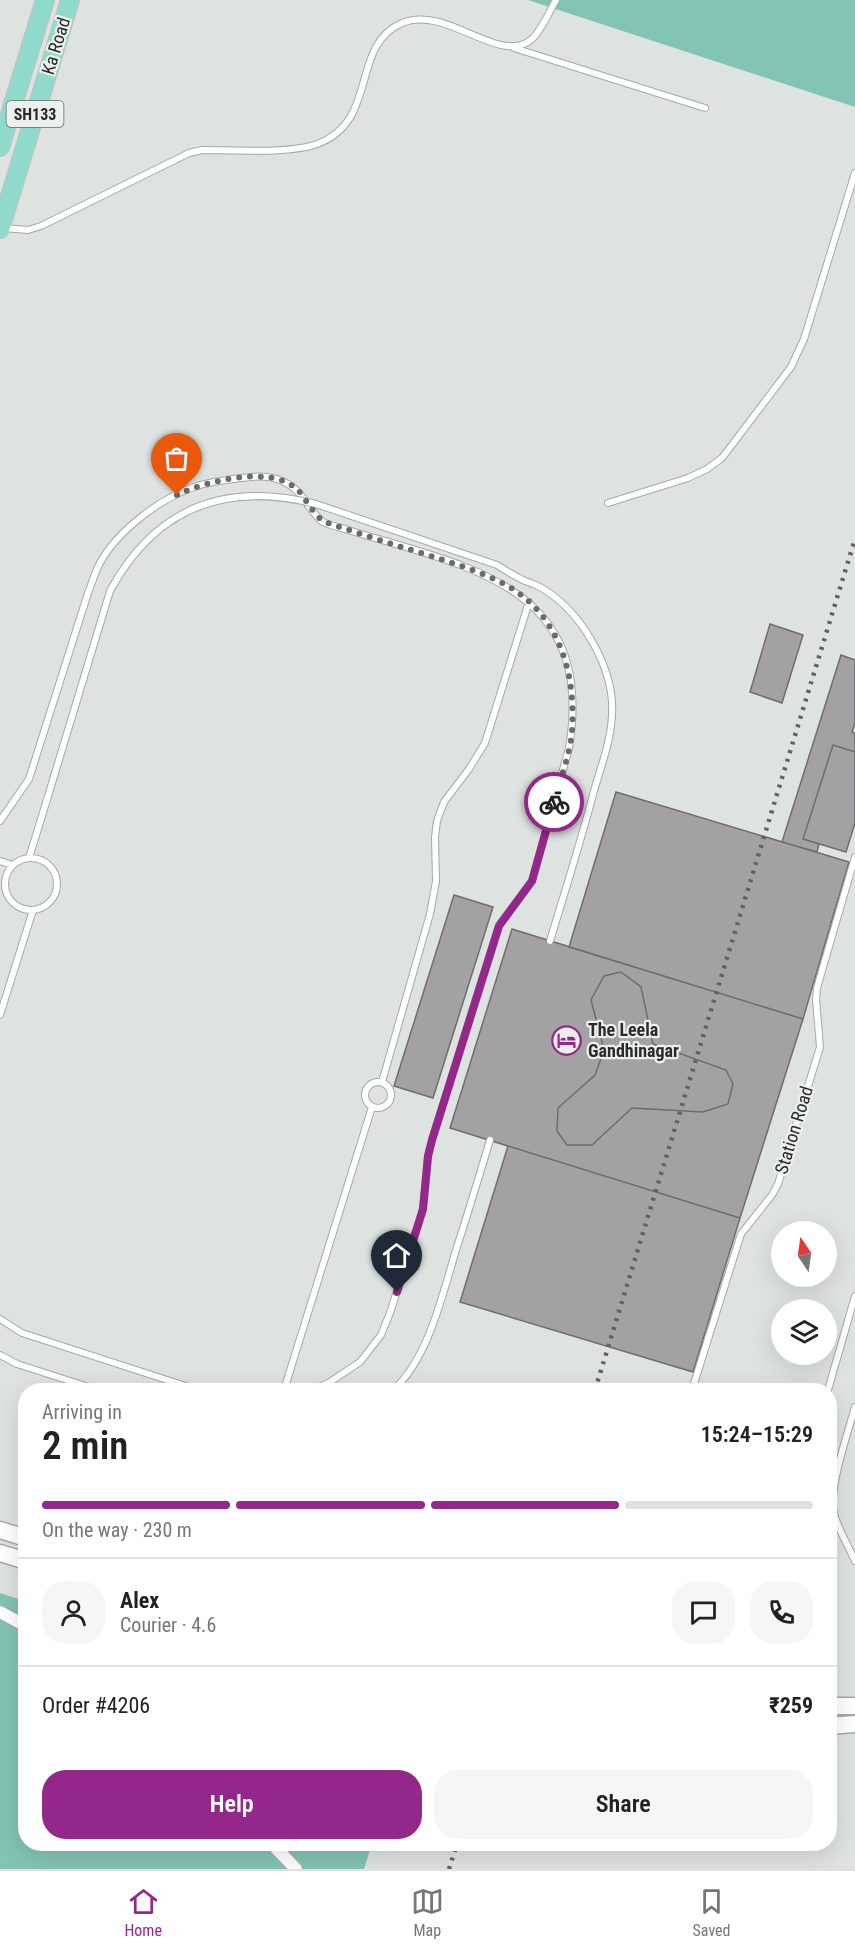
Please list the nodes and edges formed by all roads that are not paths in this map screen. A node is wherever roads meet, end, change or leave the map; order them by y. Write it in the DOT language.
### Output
graph roads {
  1 [pos="45,0"];
  2 [pos="70,0"];
  3 [pos="556,0"];
  4 [pos="514,48"];
  5 [pos="705,108"];
  6 [pos="0,147"];
  7 [pos="855,173"];
  8 [pos="1,221"];
  9 [pos="608,503"];
  10 [pos="529,602"];
  11 [pos="0,821"];
  12 [pos="855,857"];
  13 [pos="29,858"];
  14 [pos="0,861"];
  15 [pos="13,865"];
  16 [pos="0,896"];
  17 [pos="8,897"];
  18 [pos="33,910"];
  19 [pos="550,941"];
  20 [pos="0,1015"];
  21 [pos="382,1082"];
  22 [pos="372,1107"];
  23 [pos="490,1140"];
  24 [pos="855,1296"];
  25 [pos="0,1319"];
  26 [pos="0,1355"];
  27 [pos="76,1383"];
  28 [pos="176,1383"];
  29 [pos="286,1383"];
  30 [pos="328,1383"];
  31 [pos="399,1383"];
  32 [pos="694,1383"];
  33 [pos="830,1383"];
  34 [pos="855,1407"];
  35 [pos="837,1478"];
  36 [pos="837,1523"];
  37 [pos="0,1530"];
  38 [pos="18,1536"];
  39 [pos="0,1553"];
  40 [pos="18,1559"];
  41 [pos="855,1562"];
  42 [pos="0,1612"];
  43 [pos="18,1622"];
  44 [pos="837,1706"];
  45 [pos="855,1706"];
  46 [pos="855,1724"];
  47 [pos="837,1725"];
  48 [pos="279,1851"];
  49 [pos="296,1869"];
  1 -- 6 [label="main road, Ka Road / SH133"];
  2 -- 8 [label="main road, Ka Road / SH133"];
  3 -- 4 [label="lane"];
  4 -- 5 [label="lane"];
  4 -- 8 [label="lane"];
  7 -- 9 [label="lane"];
  10 -- 11 [label="lane"];
  10 -- 21 [label="lane"];
  10 -- 30 [label="lane"];
  12 -- 32 [label="lane, Station Road"];
  13 -- 15 [label="lane"];
  13 -- 18 [label="lane"];
  13 -- 19 [label="lane, bridge"];
  14 -- 15 [label="lane"];
  15 -- 17 [label="lane"];
  16 -- 17 [label="lane"];
  17 -- 18 [label="lane"];
  18 -- 20 [label="lane"];
  21 -- 22 [label="lane"];
  21 -- 22 [label="lane"];
  22 -- 29 [label="lane"];
  23 -- 31 [label="lane"];
  24 -- 33 [label="lane"];
  25 -- 28 [label="lane"];
  26 -- 27 [label="lane"];
  34 -- 35 [label="lane"];
  36 -- 41 [label="lane"];
  37 -- 38 [label="street"];
  39 -- 40 [label="street"];
  42 -- 43 [label="street"];
  44 -- 45 [label="street"];
  46 -- 47 [label="street"];
  48 -- 49 [label="street"];
}
